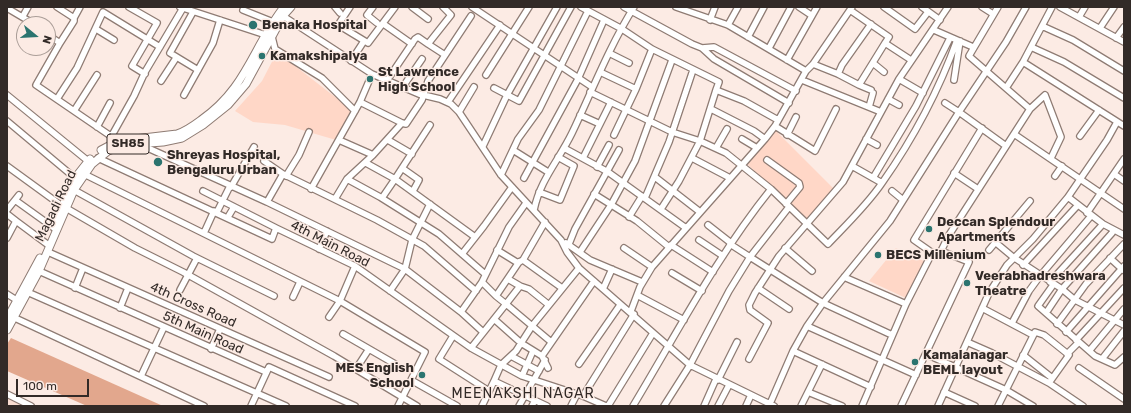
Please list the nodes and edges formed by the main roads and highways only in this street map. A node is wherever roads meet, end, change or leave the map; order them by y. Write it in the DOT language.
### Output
graph roads {
  1 [pos="291,7"];
  2 [pos="282,12"];
  3 [pos="269,36"];
  4 [pos="134,141"];
  5 [pos="64,207"];
  6 [pos="26,291"];
  7 [pos="11,319"];
  8 [pos="7,330"];
  1 -- 2 [label="main road, Magadi Road / SH85"];
  2 -- 3 [label="main road, Magadi Road / SH85"];
  2 -- 3 [label="main road, Magadi Road / SH85"];
  3 -- 4 [label="main road, Magadi Road / SH85"];
  4 -- 5 [label="main road, Magadi Road / SH85"];
  4 -- 5 [label="main road, Magadi Road / SH85"];
  5 -- 6 [label="main road, Magadi Road / SH85"];
  5 -- 6 [label="main road, Magadi Road / SH85"];
  6 -- 7 [label="main road, Magadi Road / SH85"];
  6 -- 7 [label="main road, Magadi Road / SH85"];
  7 -- 8 [label="main road, Magadi Road / SH85"];
}
